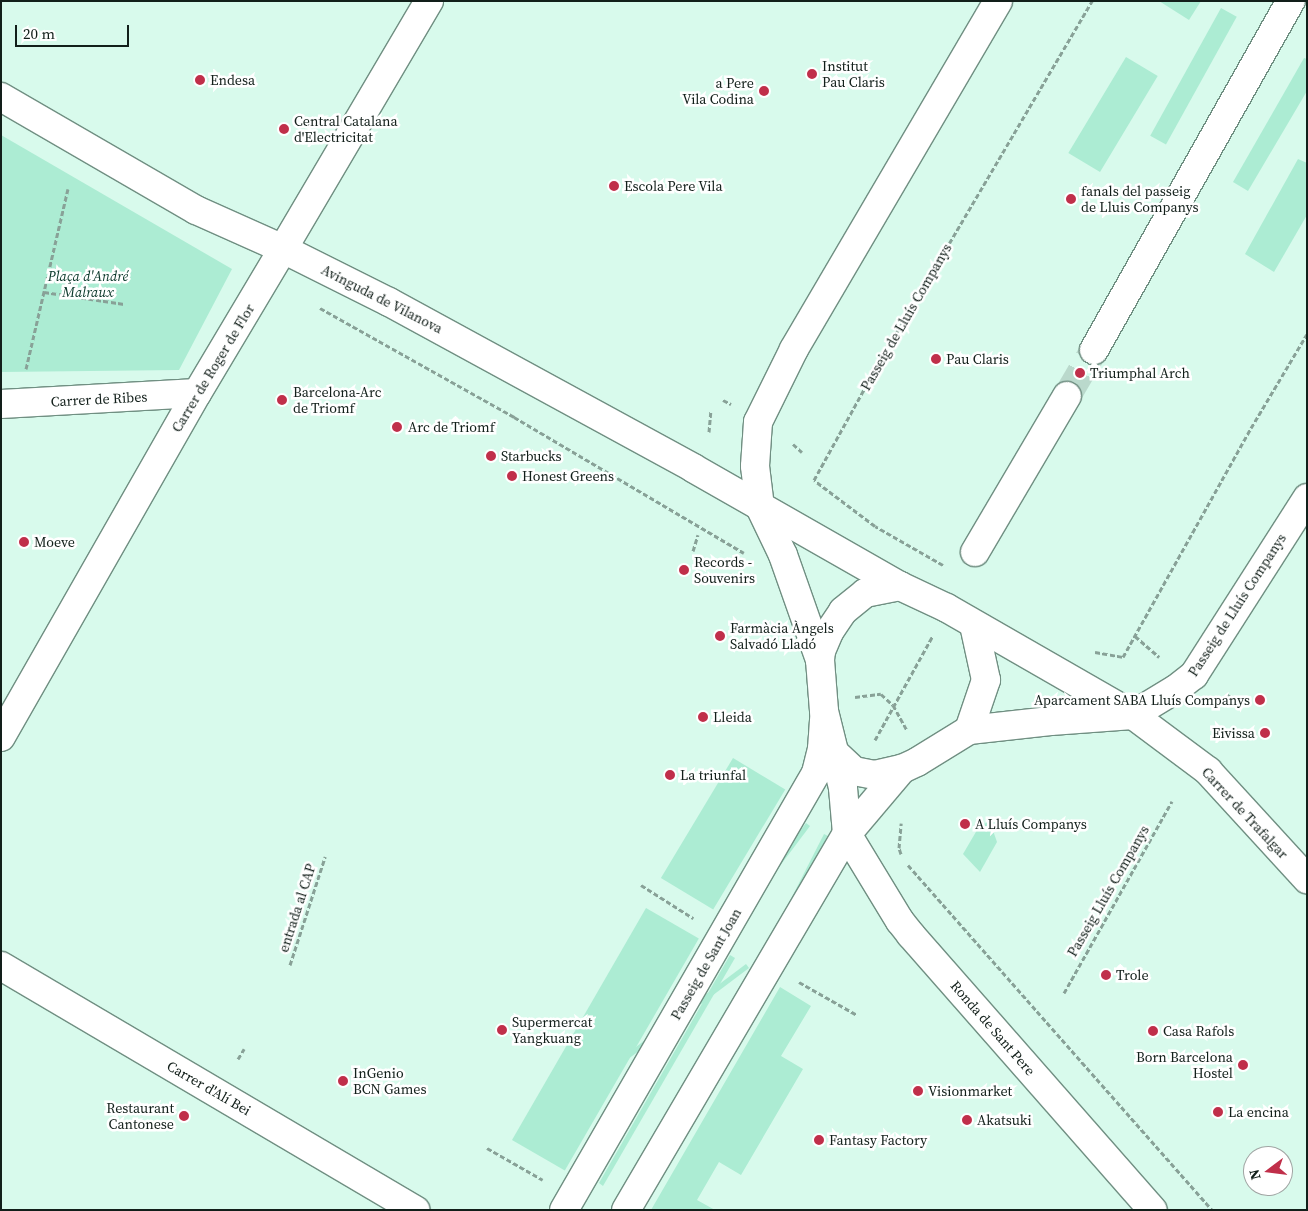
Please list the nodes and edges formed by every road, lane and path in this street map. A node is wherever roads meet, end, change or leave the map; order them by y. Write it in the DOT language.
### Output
graph roads {
  1 [pos="429,1"];
  2 [pos="998,1"];
  3 [pos="1092,1"];
  4 [pos="1291,1"];
  5 [pos="1,97"];
  6 [pos="68,189"];
  7 [pos="283,249"];
  8 [pos="44,292"];
  9 [pos="124,304"];
  10 [pos="334,316"];
  11 [pos="1307,334"];
  12 [pos="1094,350"];
  13 [pos="24,377"];
  14 [pos="196,393"];
  15 [pos="1067,396"];
  16 [pos="1,404"];
  17 [pos="711,411"];
  18 [pos="709,432"];
  19 [pos="793,444"];
  20 [pos="802,452"];
  21 [pos="1307,498"];
  22 [pos="760,507"];
  23 [pos="698,535"];
  24 [pos="693,551"];
  25 [pos="975,552"];
  26 [pos="747,555"];
  27 [pos="948,568"];
  28 [pos="900,586"];
  29 [pos="974,626"];
  30 [pos="935,631"];
  31 [pos="1135,636"];
  32 [pos="1090,652"];
  33 [pos="1159,657"];
  34 [pos="820,660"];
  35 [pos="1226,694"];
  36 [pos="854,697"];
  37 [pos="1236,700"];
  38 [pos="893,705"];
  39 [pos="824,711"];
  40 [pos="1133,715"];
  41 [pos="969,730"];
  42 [pos="908,734"];
  43 [pos="1,737"];
  44 [pos="876,739"];
  45 [pos="837,755"];
  46 [pos="902,769"];
  47 [pos="1172,801"];
  48 [pos="902,821"];
  49 [pos="848,834"];
  50 [pos="325,857"];
  51 [pos="1307,879"];
  52 [pos="641,885"];
  53 [pos="698,921"];
  54 [pos="290,965"];
  55 [pos="1,966"];
  56 [pos="795,979"];
  57 [pos="1064,993"];
  58 [pos="857,1015"];
  59 [pos="244,1049"];
  60 [pos="238,1059"];
  61 [pos="487,1148"];
  62 [pos="547,1182"];
  63 [pos="416,1210"];
  64 [pos="564,1210"];
  65 [pos="626,1210"];
  66 [pos="1153,1210"];
  67 [pos="1212,1210"];
  1 -- 7 [label="street, Carrer de Roger de Flor"];
  2 -- 22 [label="street"];
  3 -- 27 [label="path, Passeig de Lluís Companys"];
  4 -- 12 [label="street"];
  5 -- 7 [label="street, Avinguda de Vilanova"];
  6 -- 8 [label="path"];
  7 -- 14 [label="street, Carrer de Roger de Flor"];
  7 -- 22 [label="street, Avinguda de Vilanova"];
  8 -- 9 [label="path"];
  8 -- 13 [label="path"];
  10 -- 26 [label="path"];
  11 -- 31 [label="path"];
  14 -- 16 [label="street, Carrer de Ribes"];
  14 -- 43 [label="street, Carrer de Roger de Flor"];
  15 -- 25 [label="street"];
  17 -- 18 [label="path"];
  19 -- 20 [label="path"];
  21 -- 40 [label="street, Passeig de Lluís Companys"];
  22 -- 28 [label="street"];
  22 -- 34 [label="street"];
  23 -- 24 [label="path"];
  28 -- 29 [label="street"];
  28 -- 34 [label="street"];
  29 -- 40 [label="street"];
  29 -- 41 [label="street"];
  30 -- 38 [label="path"];
  31 -- 32 [label="path"];
  31 -- 33 [label="path"];
  34 -- 39 [label="street"];
  35 -- 37 [label="path"];
  36 -- 38 [label="path"];
  38 -- 42 [label="path"];
  38 -- 44 [label="path"];
  39 -- 45 [label="street"];
  39 -- 64 [label="street, Passeig de Sant Joan"];
  40 -- 41 [label="street"];
  40 -- 51 [label="street, Carrer de Trafalgar"];
  41 -- 46 [label="street"];
  45 -- 46 [label="street"];
  45 -- 49 [label="street"];
  46 -- 49 [label="street"];
  47 -- 57 [label="path, Passeig Lluís Companys"];
  48 -- 67 [label="path"];
  49 -- 65 [label="street"];
  49 -- 66 [label="street, Ronda de Sant Pere"];
  50 -- 54 [label="path, entrada al CAP"];
  52 -- 53 [label="path, Passeig de Sant Joan"];
  55 -- 63 [label="street, Carrer d'Alí Bei"];
  56 -- 58 [label="path"];
  59 -- 60 [label="path"];
  61 -- 62 [label="path"];
}
